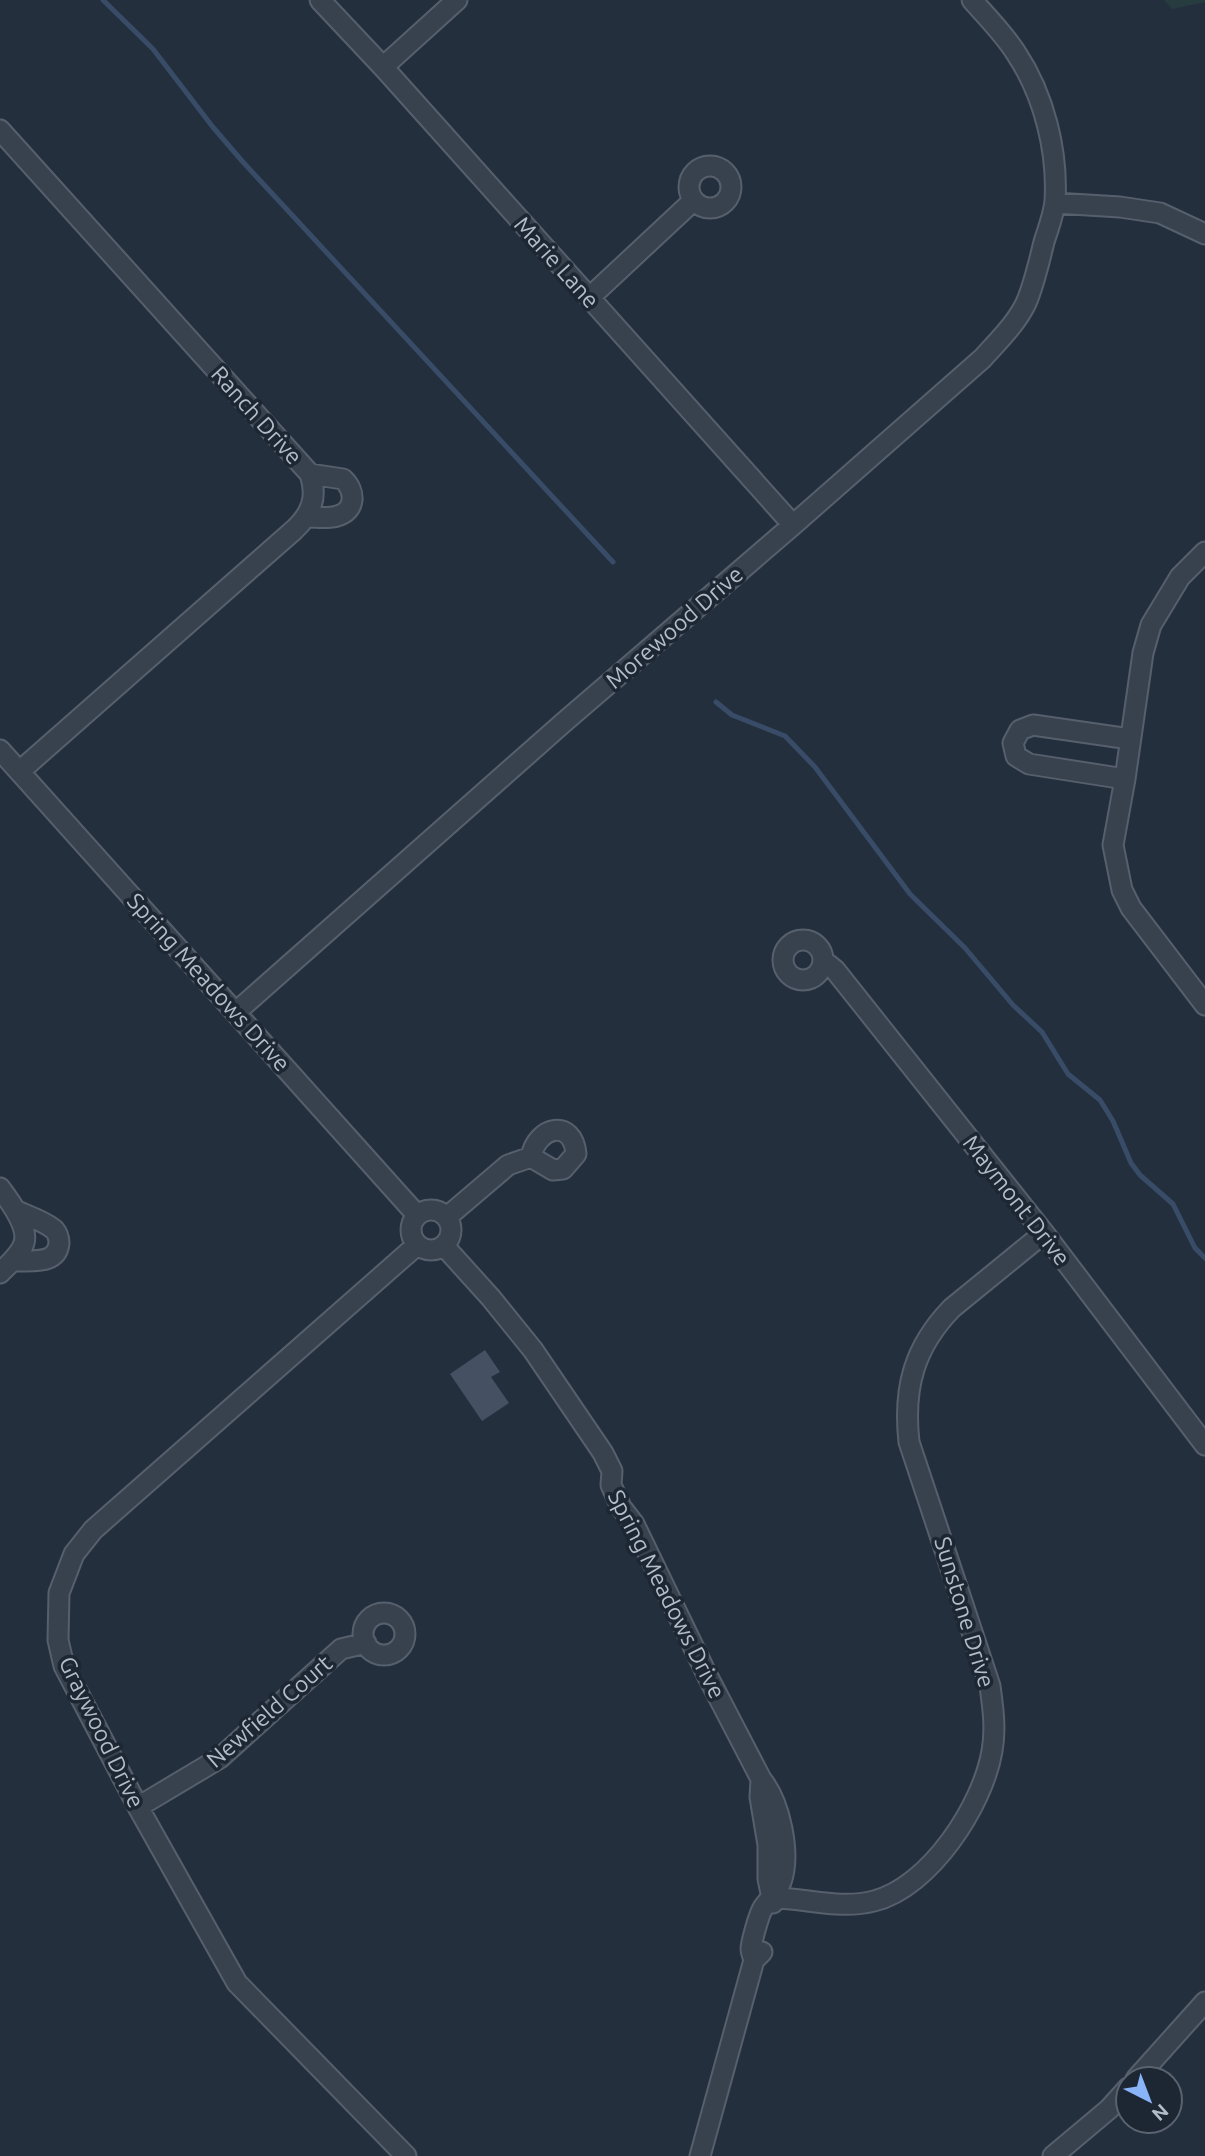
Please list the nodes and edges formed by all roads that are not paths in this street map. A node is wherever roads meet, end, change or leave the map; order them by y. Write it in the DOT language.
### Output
graph roads {
  1 [pos="320,0"];
  2 [pos="457,0"];
  3 [pos="972,0"];
  4 [pos="383,67"];
  5 [pos="0,130"];
  6 [pos="693,201"];
  7 [pos="1055,203"];
  8 [pos="1205,233"];
  9 [pos="589,298"];
  10 [pos="310,474"];
  11 [pos="307,517"];
  12 [pos="793,525"];
  13 [pos="1205,552"];
  14 [pos="1130,739"];
  15 [pos="0,750"];
  16 [pos="20,771"];
  17 [pos="1125,779"];
  18 [pos="824,961"];
  19 [pos="1205,1005"];
  20 [pos="236,1012"];
  21 [pos="531,1157"];
  22 [pos="0,1188"];
  23 [pos="16,1211"];
  24 [pos="417,1215"];
  25 [pos="447,1217"];
  26 [pos="1044,1233"];
  27 [pos="416,1245"];
  28 [pos="444,1246"];
  29 [pos="6,1267"];
  30 [pos="1205,1445"];
  31 [pos="366,1643"];
  32 [pos="138,1807"];
  33 [pos="772,1898"];
  34 [pos="1205,2002"];
  35 [pos="1149,2065"];
  36 [pos="1114,2103"];
  37 [pos="406,2156"];
  38 [pos="700,2156"];
  39 [pos="1053,2156"];
  1 -- 4 [label="street, Marie Lane"];
  2 -- 4 [label="street"];
  3 -- 7 [label="street, Morewood Drive"];
  4 -- 9 [label="street, Marie Lane"];
  5 -- 10 [label="street, Ranch Drive"];
  6 -- 9 [label="street"];
  7 -- 8 [label="street"];
  7 -- 12 [label="street, Morewood Drive"];
  9 -- 12 [label="street, Marie Lane"];
  10 -- 11 [label="street, Ranch Drive"];
  10 -- 11 [label="street"];
  11 -- 16 [label="street"];
  12 -- 20 [label="street, Morewood Drive"];
  13 -- 14 [label="street"];
  14 -- 17 [label="street"];
  14 -- 17 [label="street"];
  15 -- 16 [label="street, Spring Meadows Drive"];
  16 -- 20 [label="street, Spring Meadows Drive"];
  17 -- 19 [label="street"];
  18 -- 26 [label="street, Maymont Drive"];
  20 -- 24 [label="street, Spring Meadows Drive"];
  21 -- 25 [label="street"];
  22 -- 23 [label="street"];
  23 -- 29 [label="street"];
  23 -- 29 [label="street"];
  24 -- 25 [label="street"];
  24 -- 27 [label="street"];
  25 -- 28 [label="street"];
  26 -- 30 [label="street, Maymont Drive"];
  26 -- 33 [label="street, Sunstone Drive"];
  27 -- 28 [label="street"];
  27 -- 32 [label="street, Graywood Drive"];
  28 -- 33 [label="street, Spring Meadows Drive"];
  31 -- 32 [label="street, Newfield Court"];
  32 -- 37 [label="street, Graywood Drive"];
  33 -- 38 [label="street, Spring Meadows Drive"];
  34 -- 35 [label="street"];
  36 -- 39 [label="street"];
}
